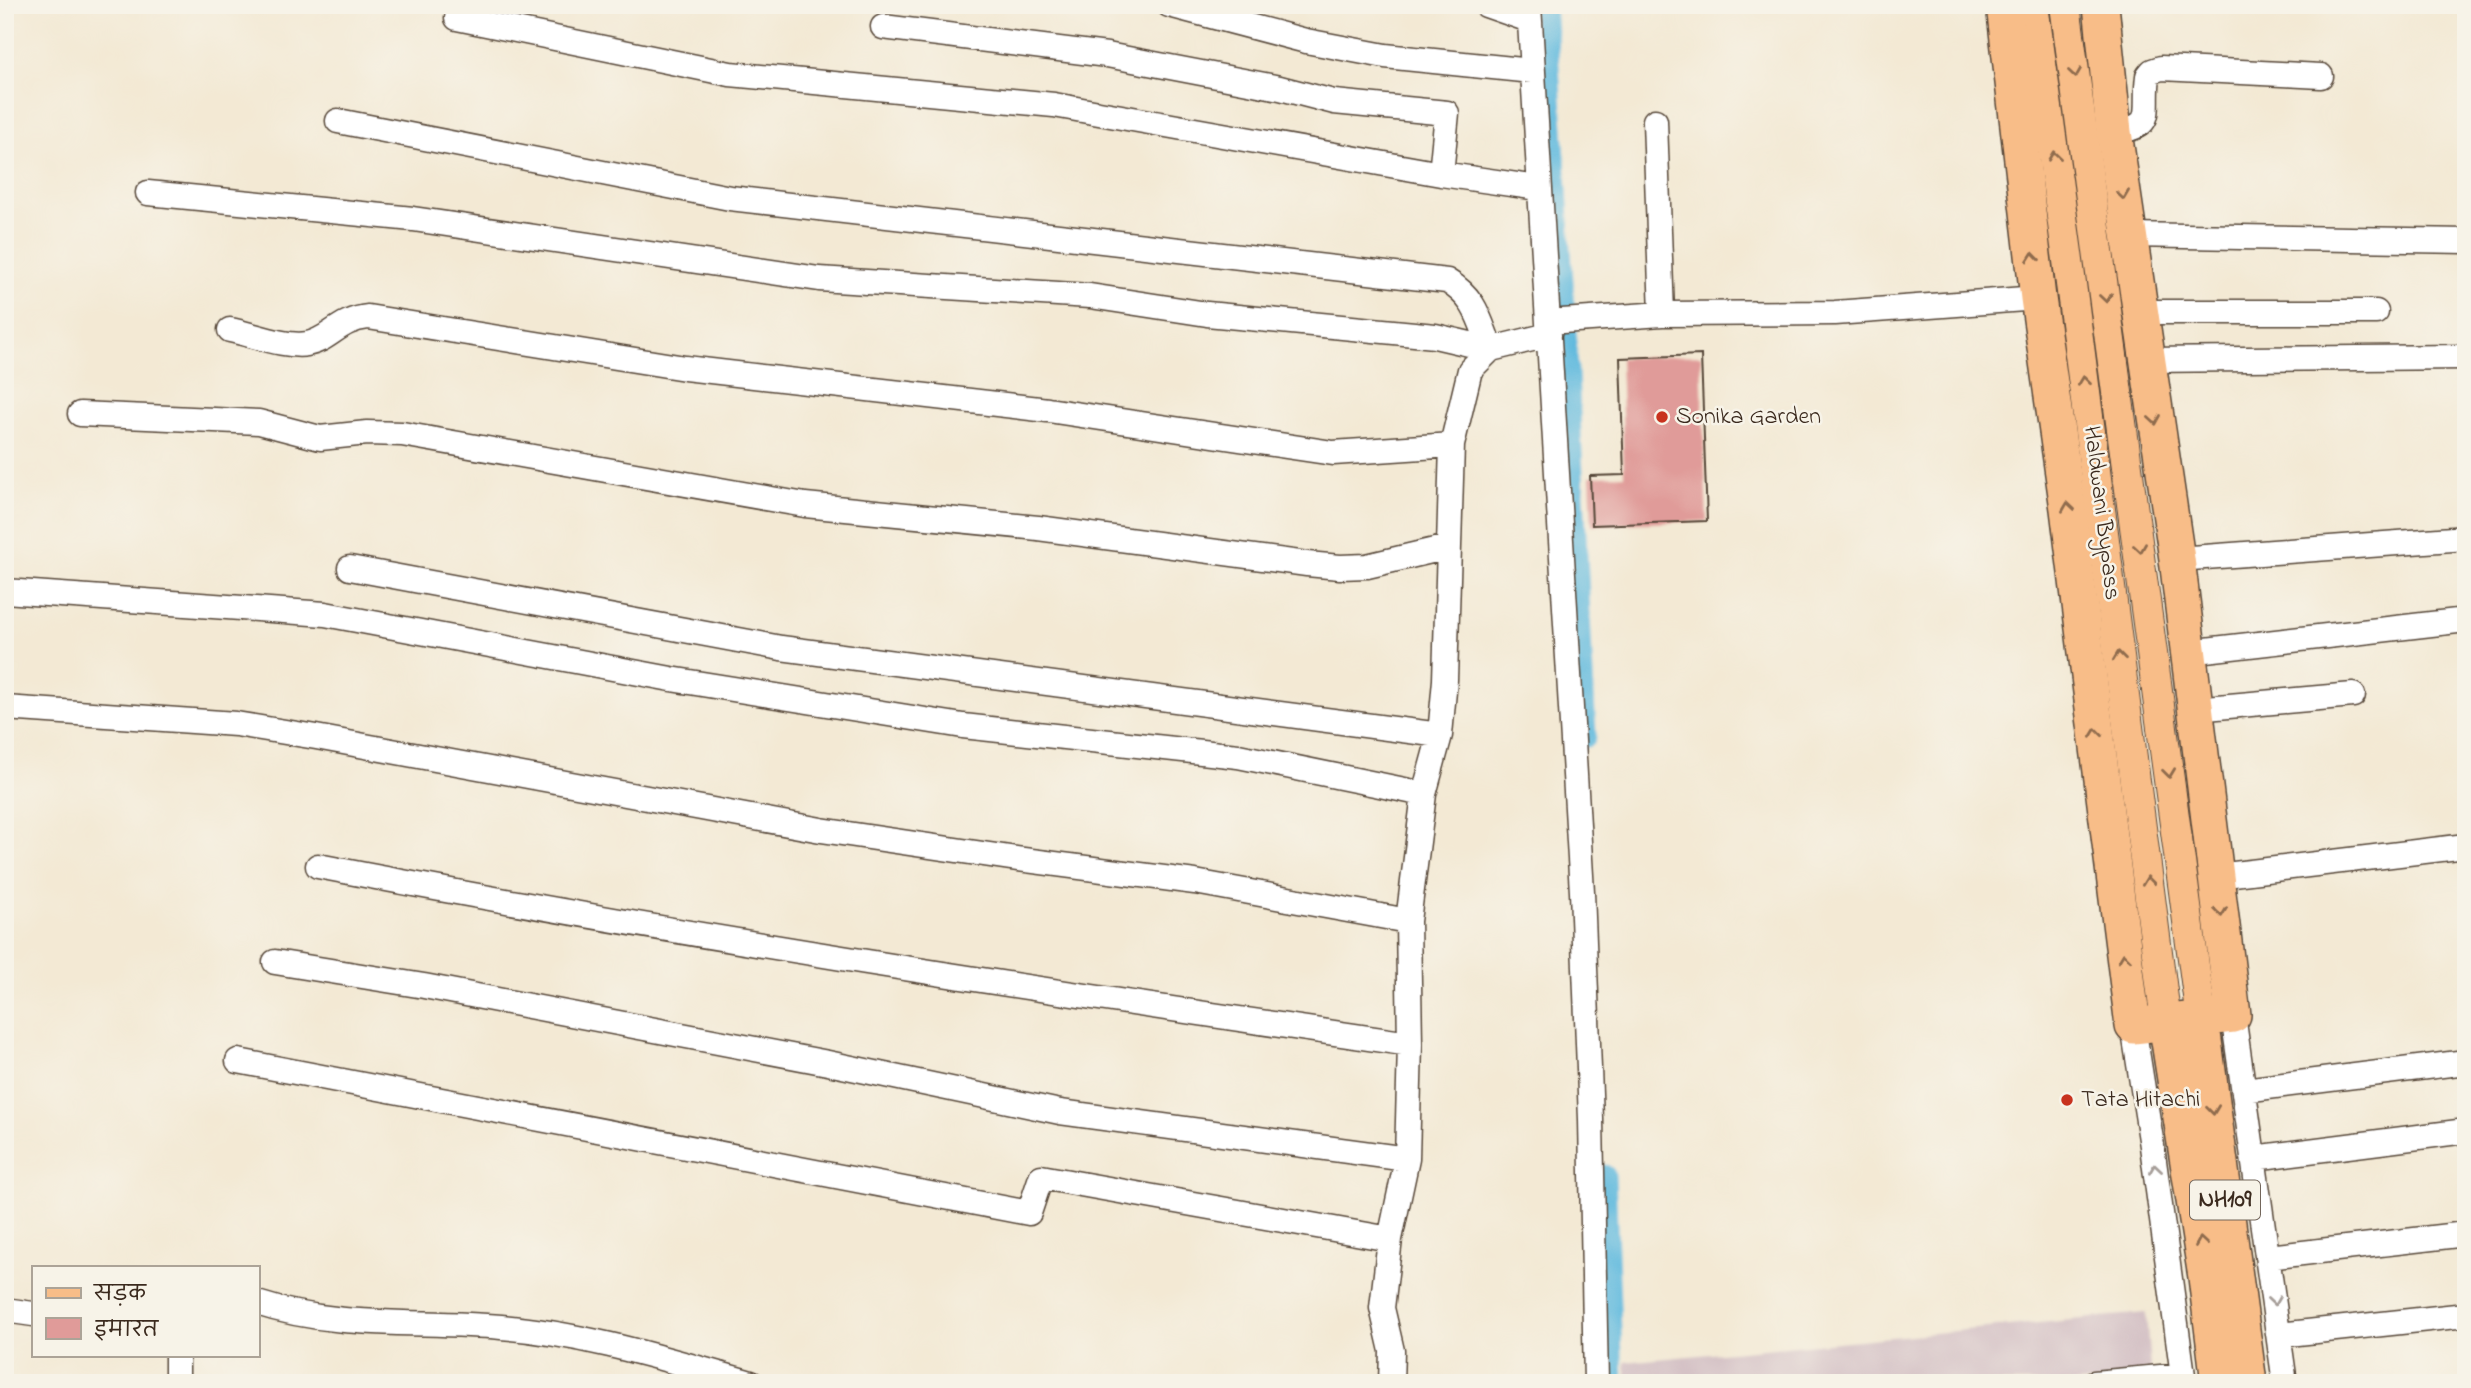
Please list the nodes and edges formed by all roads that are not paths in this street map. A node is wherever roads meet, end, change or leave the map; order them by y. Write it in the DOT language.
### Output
graph roads {
  1 [pos="463,5"];
  2 [pos="1169,5"];
  3 [pos="1486,5"];
  4 [pos="2004,5"];
  5 [pos="2033,5"];
  6 [pos="2065,5"];
  7 [pos="2101,5"];
  8 [pos="1529,13"];
  9 [pos="883,27"];
  10 [pos="1532,71"];
  11 [pos="2321,76"];
  12 [pos="338,121"];
  13 [pos="1655,121"];
  14 [pos="2113,132"];
  15 [pos="1441,174"];
  16 [pos="1538,188"];
  17 [pos="148,193"];
  18 [pos="2129,235"];
  19 [pos="2466,241"];
  20 [pos="2038,298"];
  21 [pos="2139,312"];
  22 [pos="2376,312"];
  23 [pos="1662,314"];
  24 [pos="1556,325"];
  25 [pos="230,330"];
  26 [pos="1491,349"];
  27 [pos="2466,357"];
  28 [pos="2146,360"];
  29 [pos="80,414"];
  30 [pos="1452,445"];
  31 [pos="2466,538"];
  32 [pos="1448,547"];
  33 [pos="2177,559"];
  34 [pos="350,568"];
  35 [pos="5,591"];
  36 [pos="2466,620"];
  37 [pos="2188,652"];
  38 [pos="2353,695"];
  39 [pos="5,708"];
  40 [pos="2195,709"];
  41 [pos="1440,735"];
  42 [pos="1424,794"];
  43 [pos="2466,846"];
  44 [pos="318,866"];
  45 [pos="2217,876"];
  46 [pos="1408,920"];
  47 [pos="275,962"];
  48 [pos="2217,1017"];
  49 [pos="2149,1024"];
  50 [pos="1410,1044"];
  51 [pos="238,1061"];
  52 [pos="2466,1062"];
  53 [pos="2244,1090"];
  54 [pos="2466,1131"];
  55 [pos="2254,1158"];
  56 [pos="1407,1159"];
  57 [pos="2466,1234"];
  58 [pos="1390,1239"];
  59 [pos="2268,1257"];
  60 [pos="259,1304"];
  61 [pos="5,1310"];
  62 [pos="32,1314"];
  63 [pos="2466,1315"];
  64 [pos="2279,1335"];
  65 [pos="177,1356"];
  66 [pos="2183,1379"];
  67 [pos="177,1383"];
  68 [pos="751,1383"];
  69 [pos="1391,1383"];
  70 [pos="1596,1383"];
  71 [pos="2094,1383"];
  72 [pos="2219,1383"];
  73 [pos="2249,1383"];
  74 [pos="2285,1383"];
  1 -- 15 [label="street"];
  2 -- 10 [label="street"];
  3 -- 8 [label="street"];
  20 -- 4 [label="highway, one-way"];
  49 -- 5 [label="main road, Haldwani Bypass, one-way"];
  6 -- 48 [label="main road, Haldwani Bypass, one-way"];
  7 -- 14 [label="highway"];
  8 -- 10 [label="street"];
  9 -- 15 [label="street"];
  10 -- 16 [label="street"];
  11 -- 14 [label="street"];
  12 -- 26 [label="street"];
  13 -- 23 [label="street"];
  14 -- 18 [label="highway, one-way"];
  15 -- 16 [label="street"];
  16 -- 24 [label="street"];
  17 -- 26 [label="street"];
  18 -- 19 [label="street"];
  18 -- 21 [label="highway"];
  20 -- 23 [label="street"];
  49 -- 20 [label="highway, one-way"];
  21 -- 22 [label="street"];
  21 -- 28 [label="highway"];
  23 -- 24 [label="street"];
  24 -- 26 [label="street"];
  24 -- 70 [label="street"];
  25 -- 30 [label="street"];
  26 -- 30 [label="street"];
  27 -- 28 [label="street"];
  28 -- 33 [label="highway, one-way"];
  29 -- 32 [label="street"];
  30 -- 32 [label="street"];
  31 -- 33 [label="street"];
  32 -- 41 [label="street"];
  33 -- 37 [label="highway"];
  34 -- 41 [label="street"];
  35 -- 42 [label="street"];
  36 -- 37 [label="street"];
  37 -- 40 [label="highway"];
  38 -- 40 [label="street"];
  39 -- 46 [label="street"];
  40 -- 45 [label="highway"];
  41 -- 42 [label="street"];
  42 -- 46 [label="street"];
  43 -- 45 [label="street"];
  44 -- 50 [label="street"];
  45 -- 48 [label="highway, one-way"];
  46 -- 50 [label="street"];
  47 -- 56 [label="street"];
  48 -- 49 [label="highway"];
  48 -- 53 [label="street"];
  48 -- 73 [label="highway, NH109, one-way"];
  66 -- 49 [label="street, one-way"];
  72 -- 49 [label="highway, NH109, one-way"];
  50 -- 56 [label="street"];
  51 -- 58 [label="street"];
  52 -- 53 [label="street"];
  53 -- 55 [label="street"];
  54 -- 55 [label="street"];
  55 -- 59 [label="street"];
  56 -- 58 [label="street"];
  57 -- 59 [label="street"];
  58 -- 69 [label="street"];
  59 -- 64 [label="street, one-way"];
  60 -- 68 [label="street"];
  61 -- 62 [label="street"];
  63 -- 64 [label="street"];
  64 -- 74 [label="street"];
  65 -- 67 [label="street"];
  66 -- 71 [label="street"];
}
